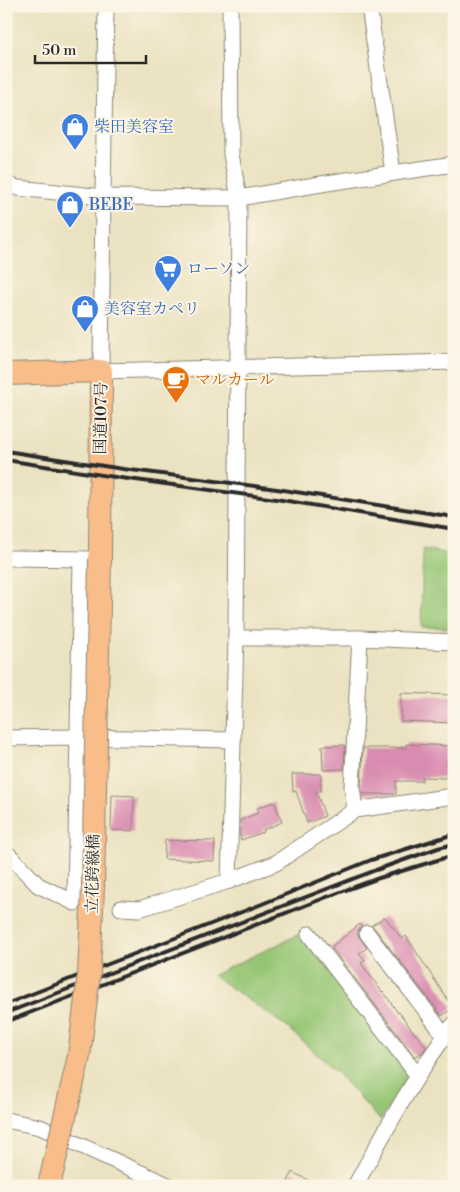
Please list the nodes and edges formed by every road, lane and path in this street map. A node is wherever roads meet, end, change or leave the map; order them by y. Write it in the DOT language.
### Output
graph roads {
  1 [pos="106,6"];
  2 [pos="230,6"];
  3 [pos="369,6"];
  4 [pos="454,164"];
  5 [pos="393,173"];
  6 [pos="6,184"];
  7 [pos="103,197"];
  8 [pos="239,198"];
  9 [pos="454,362"];
  10 [pos="239,367"];
  11 [pos="101,372"];
  12 [pos="6,374"];
  13 [pos="6,558"];
  14 [pos="90,559"];
  15 [pos="236,638"];
  16 [pos="360,638"];
  17 [pos="454,642"];
  18 [pos="77,737"];
  19 [pos="6,738"];
  20 [pos="233,740"];
  21 [pos="454,796"];
  22 [pos="355,810"];
  23 [pos="6,854"];
  24 [pos="229,881"];
  25 [pos="121,908"];
  26 [pos="367,933"];
  27 [pos="309,934"];
  28 [pos="449,1030"];
  29 [pos="418,1076"];
  30 [pos="6,1120"];
  31 [pos="49,1186"];
  32 [pos="170,1186"];
  33 [pos="355,1186"];
  1 -- 7 [label="street"];
  2 -- 8 [label="street"];
  3 -- 5 [label="street"];
  4 -- 5 [label="street"];
  5 -- 8 [label="street"];
  6 -- 7 [label="street"];
  7 -- 8 [label="street"];
  7 -- 11 [label="street"];
  8 -- 10 [label="street"];
  9 -- 10 [label="street"];
  10 -- 11 [label="street"];
  10 -- 15 [label="street"];
  11 -- 12 [label="highway, 国道107号"];
  11 -- 14 [label="highway, 国道107号"];
  13 -- 14 [label="street"];
  14 -- 18 [label="street"];
  14 -- 31 [label="highway, 立花跨線橋, bridge"];
  15 -- 16 [label="street"];
  15 -- 20 [label="street"];
  16 -- 17 [label="street"];
  16 -- 22 [label="street"];
  18 -- 19 [label="street"];
  18 -- 20 [label="street"];
  18 -- 23 [label="street"];
  20 -- 24 [label="street"];
  21 -- 22 [label="street"];
  22 -- 24 [label="street"];
  24 -- 25 [label="street"];
  26 -- 28 [label="street"];
  27 -- 29 [label="street"];
  28 -- 29 [label="street"];
  29 -- 33 [label="street"];
  30 -- 32 [label="street"];
}
